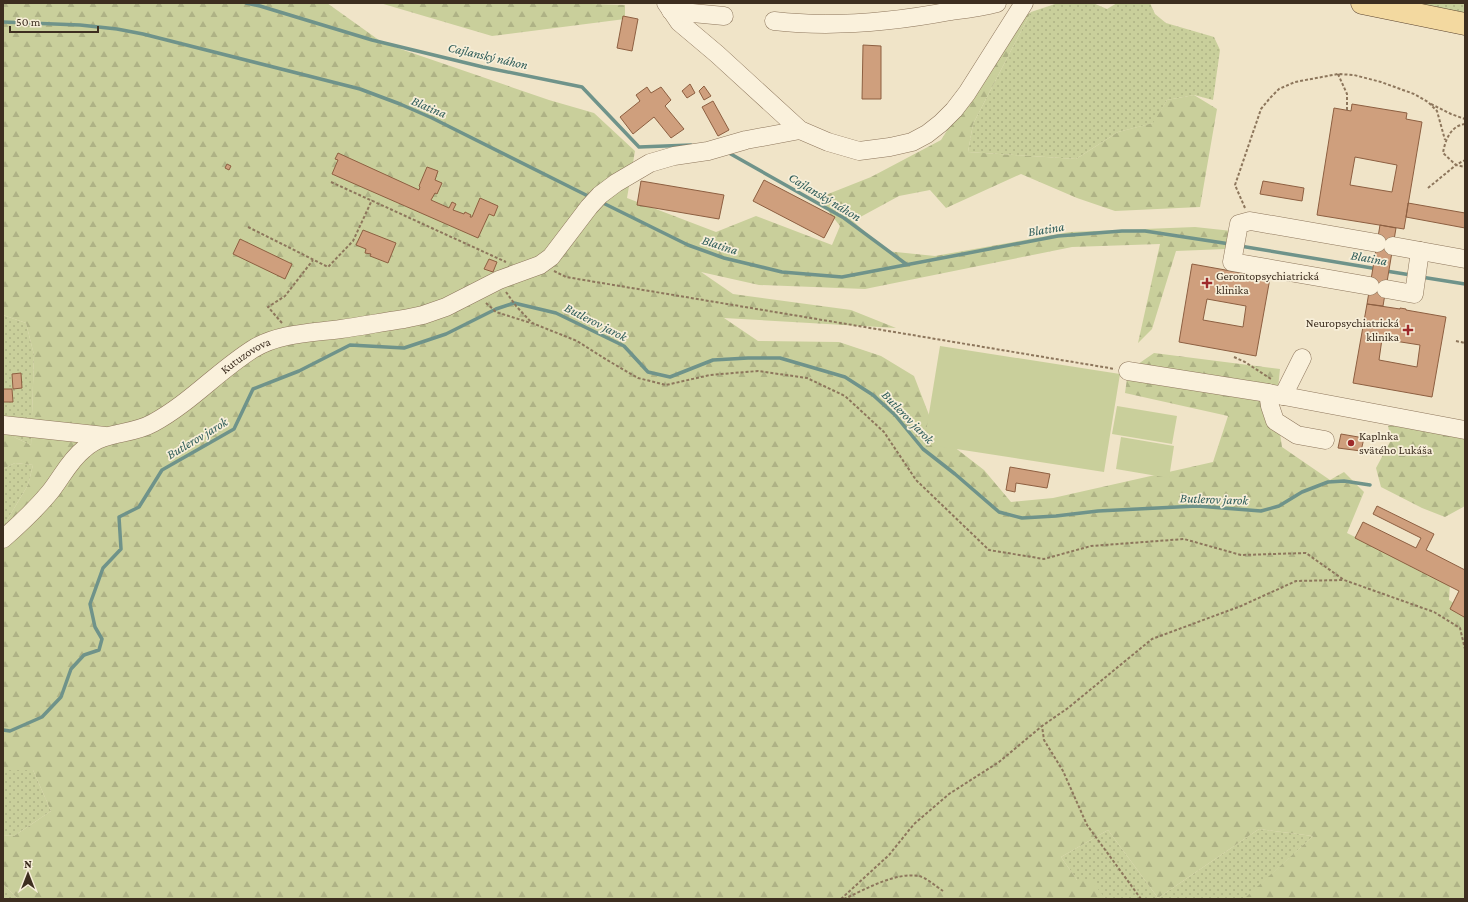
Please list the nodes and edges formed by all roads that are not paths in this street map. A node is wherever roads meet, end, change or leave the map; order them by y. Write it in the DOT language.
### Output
graph roads {
  1 [pos="996,3"];
  2 [pos="1024,3"];
  3 [pos="1362,3"];
  4 [pos="668,7"];
  5 [pos="724,16"];
  6 [pos="774,21"];
  7 [pos="1465,24"];
  8 [pos="800,130"];
  9 [pos="1419,257"];
  10 [pos="1465,259"];
  11 [pos="1302,358"];
  12 [pos="1128,371"];
  13 [pos="1278,394"];
  14 [pos="3,425"];
  15 [pos="1465,430"];
  16 [pos="105,436"];
  17 [pos="1325,440"];
  18 [pos="3,538"];
  1 -- 6 [label="lane"];
  2 -- 8 [label="lane"];
  3 -- 7 [label="main road"];
  4 -- 5 [label="lane"];
  4 -- 8 [label="lane"];
  8 -- 16 [label="lane, Kutuzovova"];
  9 -- 9 [label="lane"];
  9 -- 10 [label="lane"];
  11 -- 13 [label="lane"];
  12 -- 13 [label="lane"];
  13 -- 15 [label="lane"];
  13 -- 17 [label="lane"];
  14 -- 16 [label="lane"];
  16 -- 18 [label="lane, Kutuzovova"];
}
